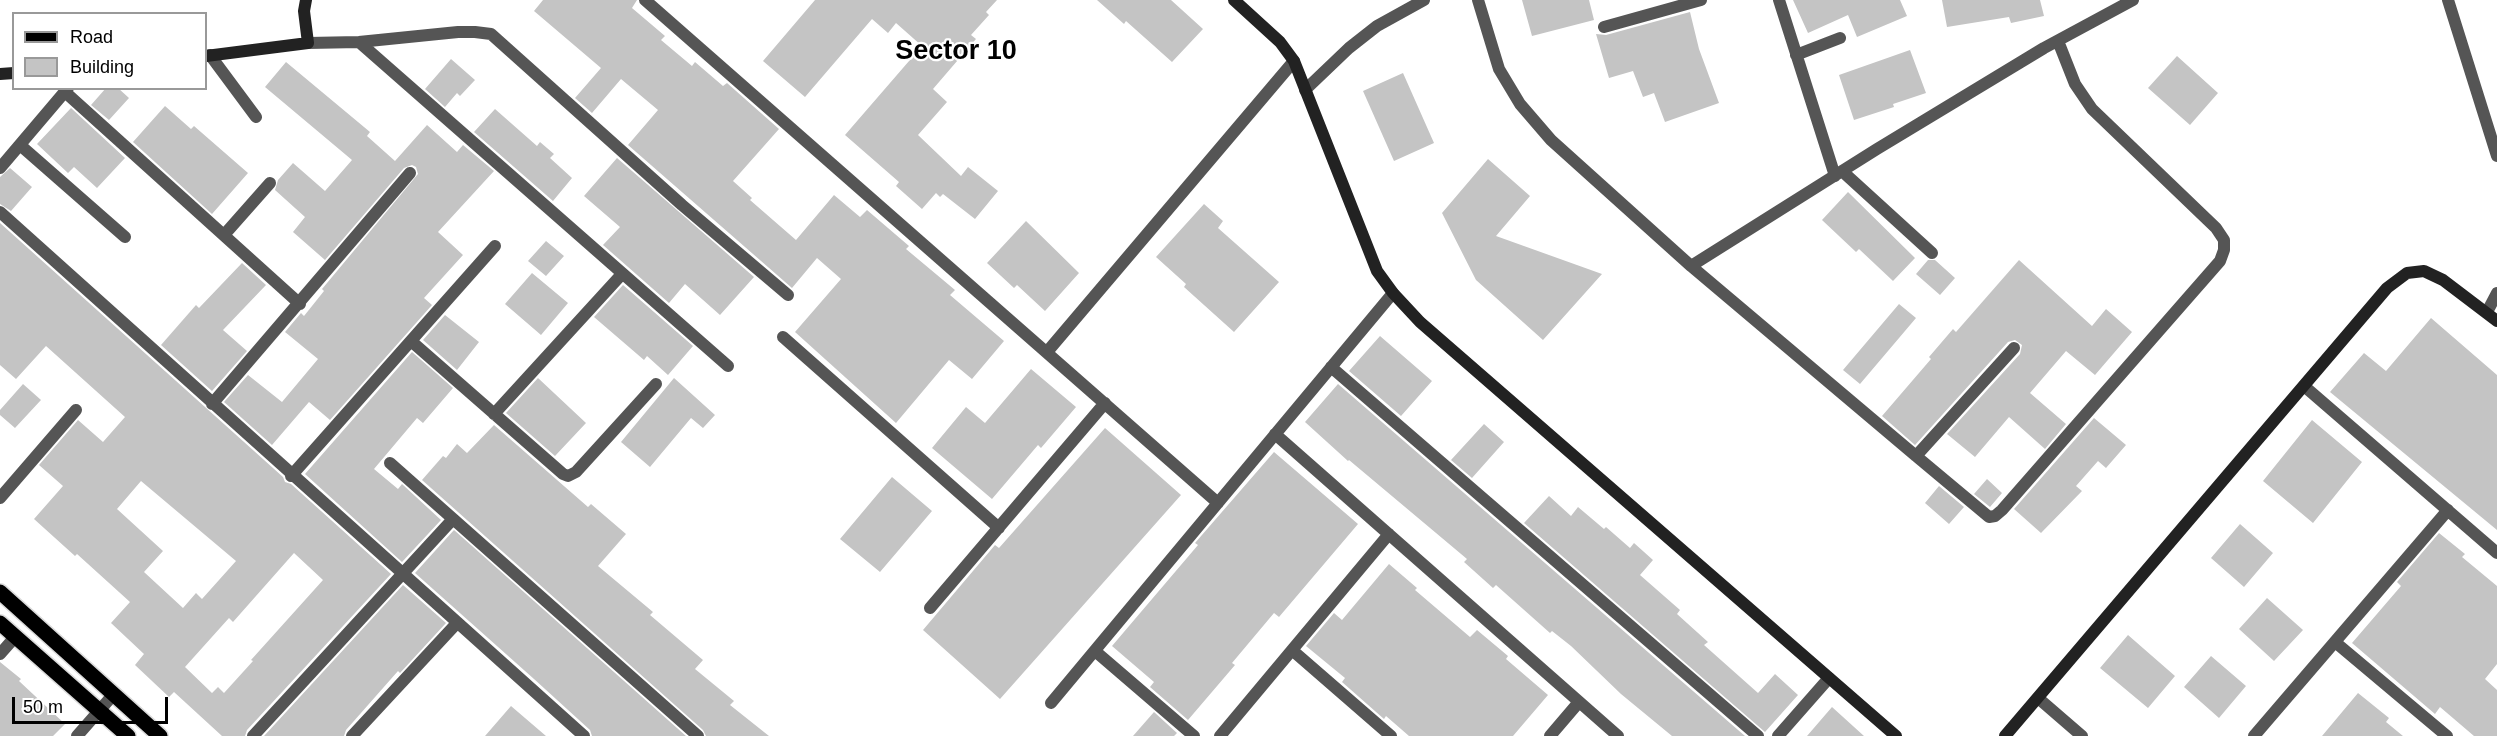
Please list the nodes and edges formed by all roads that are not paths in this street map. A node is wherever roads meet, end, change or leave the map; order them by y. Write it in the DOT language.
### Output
graph roads {
  1 [pos="306,0"];
  2 [pos="645,0"];
  3 [pos="1234,0"];
  4 [pos="1424,0"];
  5 [pos="1478,0"];
  6 [pos="1701,0"];
  7 [pos="1779,0"];
  8 [pos="2133,0"];
  9 [pos="2448,0"];
  10 [pos="1604,27"];
  11 [pos="1840,38"];
  12 [pos="2058,41"];
  13 [pos="359,42"];
  14 [pos="308,43"];
  15 [pos="1796,55"];
  16 [pos="208,56"];
  17 [pos="1294,61"];
  18 [pos="66,90"];
  19 [pos="1305,90"];
  20 [pos="256,117"];
  21 [pos="20,145"];
  22 [pos="2497,156"];
  23 [pos="0,168"];
  24 [pos="410,173"];
  25 [pos="1838,174"];
  26 [pos="270,183"];
  27 [pos="0,212"];
  28 [pos="224,235"];
  29 [pos="125,237"];
  30 [pos="495,246"];
  31 [pos="1932,252"];
  32 [pos="1692,266"];
  33 [pos="622,274"];
  34 [pos="1393,293"];
  35 [pos="2497,293"];
  36 [pos="788,295"];
  37 [pos="300,304"];
  38 [pos="2487,312"];
  39 [pos="2497,321"];
  40 [pos="783,337"];
  41 [pos="411,341"];
  42 [pos="2014,348"];
  43 [pos="1047,352"];
  44 [pos="728,366"];
  45 [pos="1331,367"];
  46 [pos="656,384"];
  47 [pos="2304,386"];
  48 [pos="1105,403"];
  49 [pos="212,404"];
  50 [pos="76,410"];
  51 [pos="494,414"];
  52 [pos="1275,434"];
  53 [pos="1916,456"];
  54 [pos="390,463"];
  55 [pos="291,476"];
  56 [pos="0,498"];
  57 [pos="1218,503"];
  58 [pos="2448,510"];
  59 [pos="453,519"];
  60 [pos="999,528"];
  61 [pos="1389,534"];
  62 [pos="2497,553"];
  63 [pos="402,574"];
  64 [pos="0,592"];
  65 [pos="930,608"];
  66 [pos="0,623"];
  67 [pos="457,623"];
  68 [pos="15,637"];
  69 [pos="2335,642"];
  70 [pos="1292,650"];
  71 [pos="1095,651"];
  72 [pos="0,654"];
  73 [pos="1829,678"];
  74 [pos="113,695"];
  75 [pos="2038,698"];
  76 [pos="1579,702"];
  77 [pos="1051,703"];
  78 [pos="99,711"];
  79 [pos="77,736"];
  80 [pos="128,736"];
  81 [pos="160,736"];
  82 [pos="253,736"];
  83 [pos="352,736"];
  84 [pos="584,736"];
  85 [pos="698,736"];
  86 [pos="1194,736"];
  87 [pos="1220,736"];
  88 [pos="1391,736"];
  89 [pos="1550,736"];
  90 [pos="1618,736"];
  91 [pos="1758,736"];
  92 [pos="1778,736"];
  93 [pos="1896,736"];
  94 [pos="2005,736"];
  95 [pos="2082,736"];
  96 [pos="2254,736"];
  97 [pos="2447,736"];
  1 -- 14 [label="street"];
  2 -- 43 [label="street"];
  3 -- 17 [label="street"];
  4 -- 19 [label="street"];
  5 -- 32 [label="street"];
  6 -- 10 [label="street"];
  7 -- 15 [label="street"];
  8 -- 12 [label="street"];
  9 -- 22 [label="street"];
  11 -- 15 [label="street"];
  12 -- 25 [label="street"];
  12 -- 53 [label="street"];
  13 -- 14 [label="street"];
  13 -- 33 [label="street"];
  13 -- 36 [label="street"];
  14 -- 16 [label="street"];
  15 -- 25 [label="street"];
  16 -- 20 [label="street"];
  17 -- 19 [label="street"];
  17 -- 43 [label="street"];
  18 -- 21 [label="street"];
  18 -- 28 [label="street"];
  19 -- 34 [label="street"];
  21 -- 23 [label="street"];
  21 -- 29 [label="street"];
  24 -- 37 [label="street"];
  25 -- 31 [label="street"];
  25 -- 32 [label="street"];
  26 -- 28 [label="street"];
  27 -- 49 [label="street"];
  28 -- 37 [label="street"];
  30 -- 41 [label="street"];
  32 -- 53 [label="street"];
  33 -- 44 [label="street"];
  33 -- 51 [label="street"];
  34 -- 45 [label="street"];
  34 -- 73 [label="street"];
  35 -- 38 [label="street"];
  37 -- 49 [label="street"];
  38 -- 39 [label="street"];
  38 -- 47 [label="street"];
  40 -- 60 [label="street"];
  41 -- 51 [label="street"];
  41 -- 55 [label="street"];
  42 -- 53 [label="street"];
  43 -- 48 [label="street"];
  45 -- 52 [label="street"];
  45 -- 91 [label="street"];
  46 -- 51 [label="street"];
  47 -- 58 [label="street"];
  47 -- 75 [label="street"];
  48 -- 57 [label="street"];
  48 -- 60 [label="street"];
  49 -- 55 [label="street"];
  50 -- 56 [label="street"];
  52 -- 57 [label="street"];
  52 -- 61 [label="street"];
  54 -- 59 [label="street"];
  55 -- 63 [label="street"];
  57 -- 71 [label="street"];
  58 -- 62 [label="street"];
  58 -- 69 [label="street"];
  59 -- 63 [label="street"];
  59 -- 85 [label="street"];
  60 -- 65 [label="street"];
  61 -- 70 [label="street"];
  61 -- 76 [label="street"];
  63 -- 67 [label="street"];
  63 -- 82 [label="street"];
  64 -- 74 [label="main road"];
  66 -- 68 [label="main road"];
  67 -- 83 [label="street"];
  67 -- 84 [label="street"];
  68 -- 72 [label="street"];
  68 -- 78 [label="main road"];
  69 -- 96 [label="street"];
  69 -- 97 [label="street"];
  70 -- 87 [label="street"];
  70 -- 88 [label="street"];
  71 -- 77 [label="street"];
  71 -- 86 [label="street"];
  73 -- 92 [label="street"];
  73 -- 93 [label="street"];
  74 -- 78 [label="street"];
  74 -- 81 [label="main road"];
  75 -- 94 [label="street"];
  75 -- 95 [label="street"];
  76 -- 89 [label="street"];
  76 -- 90 [label="street"];
  78 -- 79 [label="street"];
  78 -- 80 [label="main road"];
}
